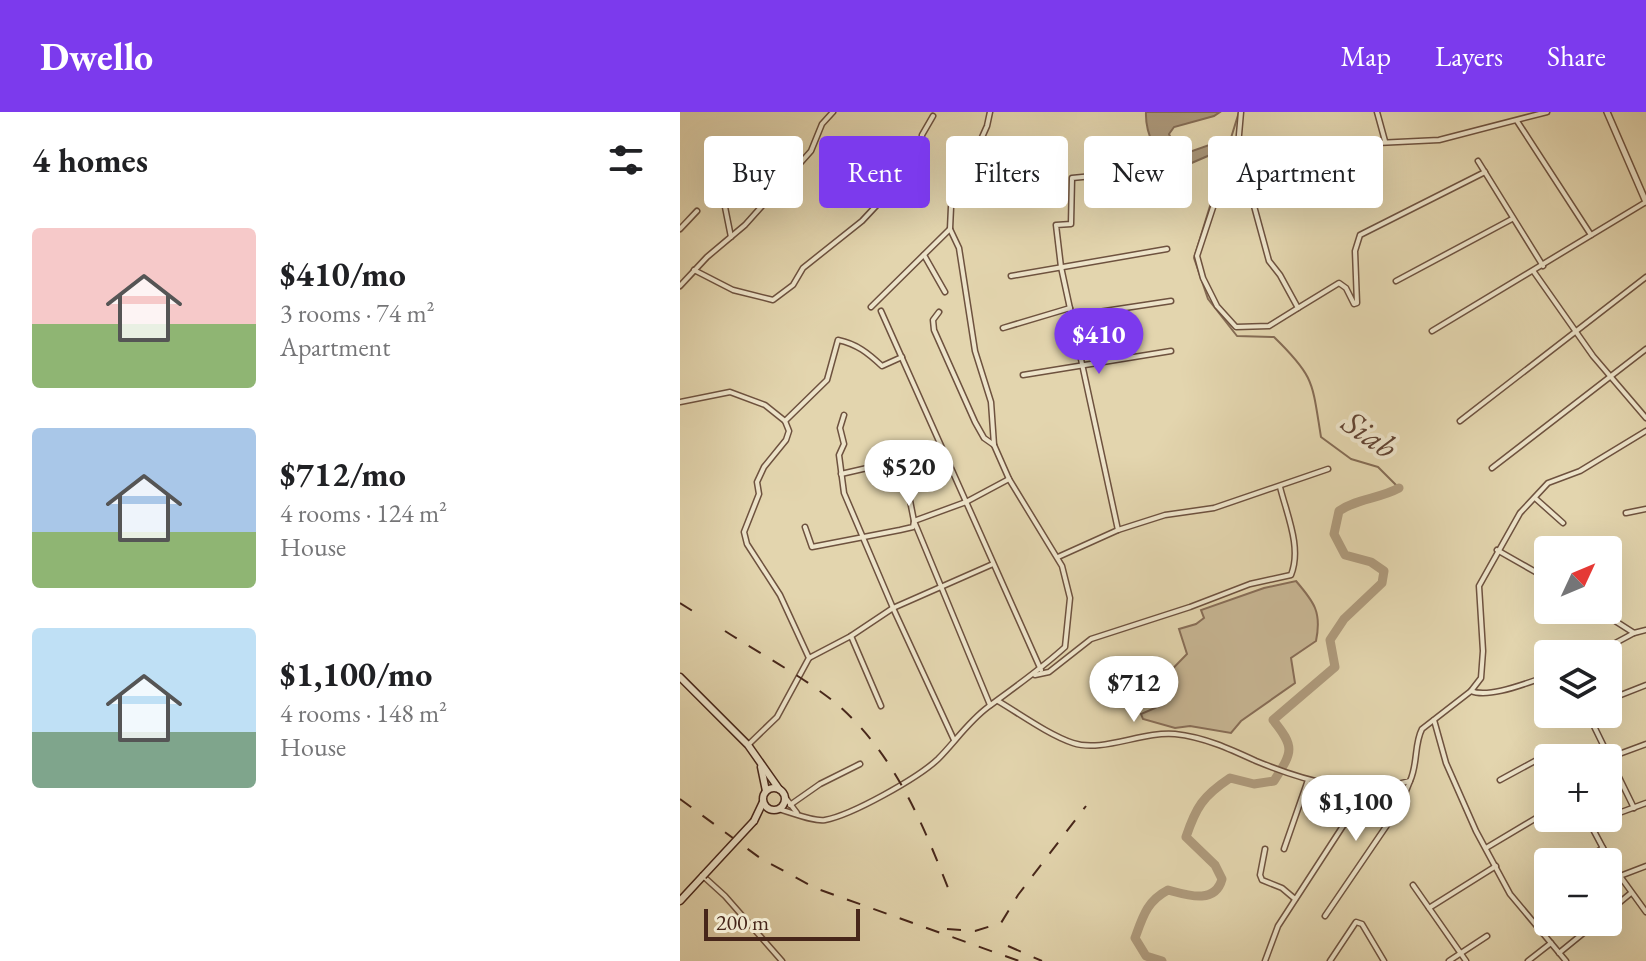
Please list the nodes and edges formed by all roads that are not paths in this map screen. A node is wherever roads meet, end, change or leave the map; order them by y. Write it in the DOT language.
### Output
graph roads {
  1 [pos="833,112"];
  2 [pos="990,112"];
  3 [pos="1241,112"];
  4 [pos="1377,112"];
  5 [pos="1547,112"];
  6 [pos="1607,112"];
  7 [pos="933,116"];
  8 [pos="1517,121"];
  9 [pos="1385,141"];
  10 [pos="1478,161"];
  11 [pos="1485,172"];
  12 [pos="1084,177"];
  13 [pos="1646,202"];
  14 [pos="725,208"];
  15 [pos="1255,208"];
  16 [pos="697,211"];
  17 [pos="1512,219"];
  18 [pos="680,229"];
  19 [pos="950,229"];
  20 [pos="1591,235"];
  21 [pos="731,237"];
  22 [pos="1167,249"];
  23 [pos="924,255"];
  24 [pos="1543,266"];
  25 [pos="1061,267"];
  26 [pos="694,270"];
  27 [pos="1534,272"];
  28 [pos="1011,276"];
  29 [pos="1646,277"];
  30 [pos="1396,281"];
  31 [pos="680,286"];
  32 [pos="945,292"];
  33 [pos="1171,301"];
  34 [pos="871,307"];
  35 [pos="1070,308"];
  36 [pos="1298,308"];
  37 [pos="881,311"];
  38 [pos="939,312"];
  39 [pos="1072,316"];
  40 [pos="1003,328"];
  41 [pos="1432,331"];
  42 [pos="1577,333"];
  43 [pos="1646,349"];
  44 [pos="1171,351"];
  45 [pos="902,357"];
  46 [pos="1082,364"];
  47 [pos="1023,375"];
  48 [pos="1611,376"];
  49 [pos="680,402"];
  50 [pos="844,415"];
  51 [pos="1646,418"];
  52 [pos="785,421"];
  53 [pos="1460,421"];
  54 [pos="1646,431"];
  55 [pos="994,445"];
  56 [pos="1492,468"];
  57 [pos="1328,469"];
  58 [pos="841,474"];
  59 [pos="1009,479"];
  60 [pos="1280,487"];
  61 [pos="1535,498"];
  62 [pos="966,502"];
  63 [pos="1646,509"];
  64 [pos="1626,513"];
  65 [pos="914,521"];
  66 [pos="1563,523"];
  67 [pos="805,527"];
  68 [pos="1118,530"];
  69 [pos="863,538"];
  70 [pos="1497,550"];
  71 [pos="1058,557"];
  72 [pos="993,564"];
  73 [pos="1534,571"];
  74 [pos="942,586"];
  75 [pos="893,608"];
  76 [pos="1620,624"];
  77 [pos="1646,630"];
  78 [pos="1634,633"];
  79 [pos="851,636"];
  80 [pos="1621,640"];
  81 [pos="809,657"];
  82 [pos="1041,670"];
  83 [pos="1033,676"];
  84 [pos="680,677"];
  85 [pos="1534,680"];
  86 [pos="1646,685"];
  87 [pos="1471,691"];
  88 [pos="1622,694"];
  89 [pos="998,701"];
  90 [pos="990,705"];
  91 [pos="881,706"];
  92 [pos="1434,720"];
  93 [pos="954,740"];
  94 [pos="1646,744"];
  95 [pos="748,745"];
  96 [pos="1622,753"];
  97 [pos="1534,762"];
  98 [pos="760,763"];
  99 [pos="860,764"];
  100 [pos="1305,778"];
  101 [pos="1500,780"];
  102 [pos="1410,781"];
  103 [pos="1622,781"];
  104 [pos="779,789"];
  105 [pos="1360,789"];
  106 [pos="766,791"];
  107 [pos="785,797"];
  108 [pos="763,800"];
  109 [pos="1646,803"];
  110 [pos="790,805"];
  111 [pos="1634,808"];
  112 [pos="776,810"];
  113 [pos="1622,812"];
  114 [pos="799,814"];
  115 [pos="1534,819"];
  116 [pos="754,821"];
  117 [pos="1594,832"];
  118 [pos="1486,848"];
  119 [pos="1603,848"];
  120 [pos="1265,849"];
  121 [pos="1284,849"];
  122 [pos="1496,866"];
  123 [pos="1646,866"];
  124 [pos="1622,875"];
  125 [pos="703,876"];
  126 [pos="1622,879"];
  127 [pos="1413,885"];
  128 [pos="1631,893"];
  129 [pos="1295,900"];
  130 [pos="1622,900"];
  131 [pos="680,901"];
  132 [pos="1429,908"];
  133 [pos="1646,912"];
  134 [pos="1325,916"];
  135 [pos="1487,936"];
  136 [pos="1580,936"];
  137 [pos="1551,943"];
  138 [pos="1559,953"];
  139 [pos="1461,954"];
  140 [pos="782,961"];
  141 [pos="1265,961"];
  142 [pos="1330,961"];
  143 [pos="1384,961"];
  144 [pos="1449,961"];
  145 [pos="1466,961"];
  146 [pos="1528,961"];
  147 [pos="1566,961"];
  1 -- 21 [label="street"];
  2 -- 19 [label="street"];
  3 -- 36 [label="street"];
  4 -- 9 [label="street"];
  5 -- 8 [label="street"];
  6 -- 13 [label="street"];
  7 -- 26 [label="street"];
  8 -- 9 [label="street"];
  8 -- 20 [label="street"];
  10 -- 11 [label="street"];
  11 -- 17 [label="street"];
  11 -- 36 [label="street"];
  12 -- 25 [label="street"];
  13 -- 20 [label="street"];
  14 -- 21 [label="street"];
  15 -- 36 [label="street"];
  16 -- 18 [label="street"];
  17 -- 24 [label="street"];
  17 -- 30 [label="street"];
  19 -- 23 [label="street"];
  19 -- 55 [label="street"];
  20 -- 24 [label="street"];
  21 -- 26 [label="street"];
  22 -- 25 [label="street"];
  23 -- 32 [label="street"];
  23 -- 34 [label="street"];
  24 -- 27 [label="street"];
  25 -- 28 [label="street"];
  25 -- 35 [label="street"];
  26 -- 31 [label="street"];
  27 -- 41 [label="street"];
  27 -- 42 [label="street"];
  29 -- 42 [label="street"];
  33 -- 39 [label="street"];
  35 -- 39 [label="street"];
  35 -- 40 [label="street"];
  37 -- 45 [label="street"];
  38 -- 55 [label="street"];
  39 -- 46 [label="street"];
  42 -- 48 [label="street"];
  42 -- 53 [label="street"];
  43 -- 48 [label="street"];
  44 -- 46 [label="street"];
  45 -- 52 [label="street"];
  45 -- 62 [label="street"];
  46 -- 47 [label="street"];
  46 -- 68 [label="street"];
  48 -- 51 [label="street"];
  48 -- 56 [label="street"];
  49 -- 52 [label="street"];
  50 -- 58 [label="street"];
  52 -- 81 [label="street"];
  54 -- 61 [label="street"];
  55 -- 59 [label="street"];
  57 -- 60 [label="street"];
  58 -- 65 [label="street"];
  58 -- 69 [label="street"];
  59 -- 62 [label="street"];
  59 -- 71 [label="street"];
  60 -- 68 [label="street"];
  60 -- 83 [label="street"];
  61 -- 66 [label="street"];
  61 -- 70 [label="street"];
  62 -- 65 [label="street"];
  62 -- 72 [label="street"];
  63 -- 64 [label="street"];
  65 -- 69 [label="street"];
  65 -- 74 [label="street"];
  67 -- 69 [label="street"];
  68 -- 71 [label="street"];
  69 -- 75 [label="street"];
  70 -- 73 [label="street"];
  70 -- 87 [label="street"];
  71 -- 82 [label="street"];
  72 -- 74 [label="street"];
  72 -- 82 [label="street"];
  74 -- 75 [label="street"];
  74 -- 90 [label="street"];
  75 -- 79 [label="street"];
  75 -- 93 [label="street"];
  76 -- 78 [label="street"];
  77 -- 78 [label="street"];
  78 -- 80 [label="street"];
  79 -- 81 [label="street"];
  79 -- 91 [label="street"];
  81 -- 95 [label="street"];
  82 -- 83 [label="street"];
  83 -- 89 [label="street"];
  84 -- 95 [label="main road"];
  85 -- 87 [label="street"];
  86 -- 88 [label="street"];
  87 -- 92 [label="street"];
  89 -- 90 [label="street"];
  89 -- 100 [label="street"];
  90 -- 93 [label="street"];
  92 -- 102 [label="street"];
  92 -- 118 [label="street"];
  93 -- 114 [label="street"];
  94 -- 96 [label="street"];
  95 -- 98 [label="main road"];
  97 -- 101 [label="street"];
  98 -- 104 [label="main road"];
  98 -- 106 [label="main road"];
  99 -- 110 [label="street"];
  100 -- 105 [label="street"];
  100 -- 121 [label="street"];
  102 -- 105 [label="street"];
  102 -- 134 [label="street"];
  103 -- 111 [label="street"];
  104 -- 106 [label="main road"];
  104 -- 107 [label="main road"];
  105 -- 129 [label="street"];
  106 -- 108 [label="main road"];
  107 -- 110 [label="street"];
  107 -- 112 [label="main road"];
  108 -- 112 [label="main road"];
  108 -- 116 [label="main road"];
  109 -- 111 [label="street"];
  110 -- 114 [label="street"];
  111 -- 113 [label="street"];
  112 -- 114 [label="street"];
  112 -- 116 [label="main road"];
  115 -- 118 [label="street"];
  116 -- 125 [label="main road, bridge"];
  117 -- 119 [label="street"];
  118 -- 122 [label="street"];
  120 -- 129 [label="street"];
  122 -- 132 [label="street"];
  122 -- 137 [label="street"];
  123 -- 124 [label="street"];
  125 -- 131 [label="main road"];
  125 -- 140 [label="street"];
  126 -- 128 [label="street"];
  127 -- 132 [label="street"];
  128 -- 130 [label="street"];
  128 -- 133 [label="street"];
  129 -- 141 [label="street"];
  132 -- 139 [label="street"];
  135 -- 139 [label="street"];
  136 -- 138 [label="street"];
  137 -- 138 [label="street"];
  137 -- 146 [label="street"];
  138 -- 147 [label="street"];
  139 -- 144 [label="street"];
  139 -- 145 [label="street"];
  142 -- 143 [label="street"];
}
